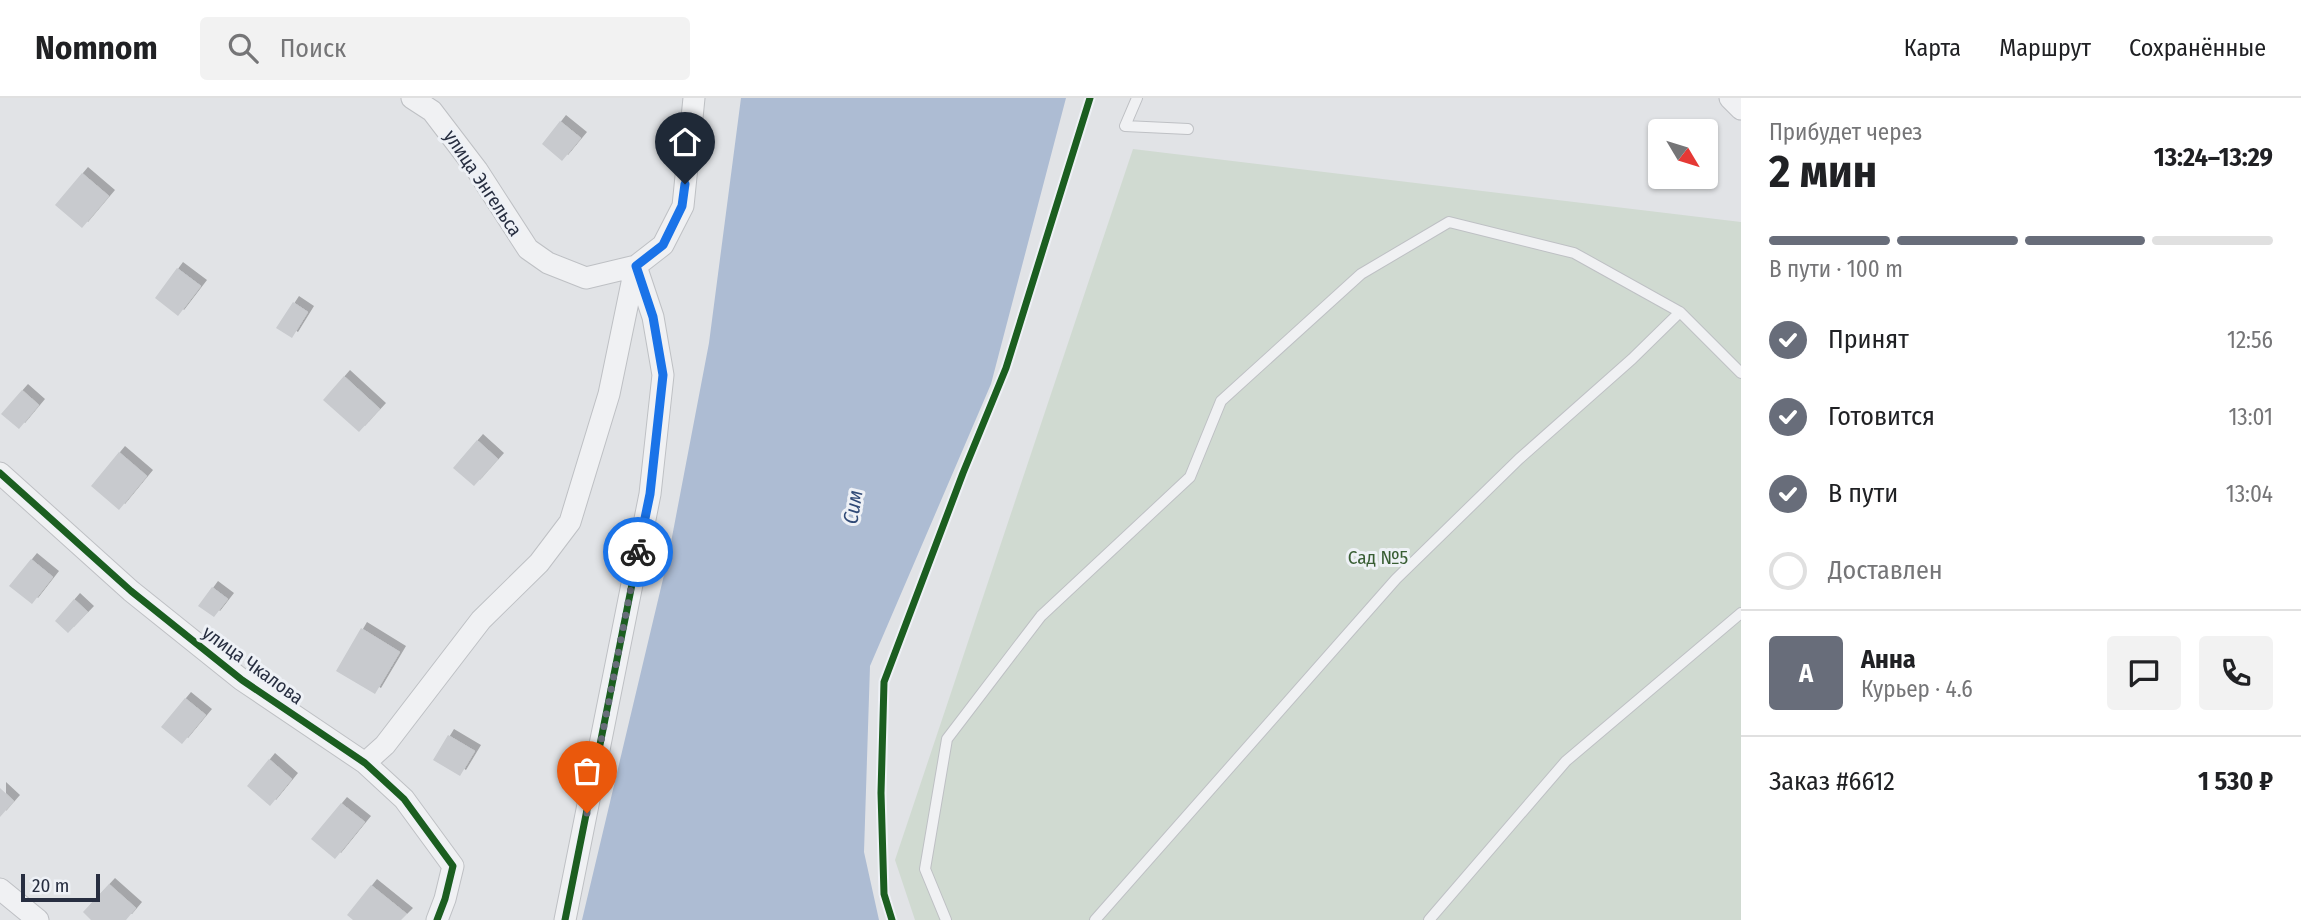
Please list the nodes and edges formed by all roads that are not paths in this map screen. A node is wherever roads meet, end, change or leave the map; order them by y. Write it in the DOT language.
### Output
graph roads {
  1 [pos="412,98"];
  2 [pos="694,98"];
  3 [pos="1137,98"];
  4 [pos="1730,98"];
  5 [pos="1741,108"];
  6 [pos="1188,129"];
  7 [pos="636,266"];
  8 [pos="1680,312"];
  9 [pos="1741,373"];
  10 [pos="0,473"];
  11 [pos="1741,613"];
  12 [pos="365,763"];
  13 [pos="0,889"];
  14 [pos="38,920"];
  15 [pos="437,920"];
  16 [pos="565,920"];
  17 [pos="946,920"];
  18 [pos="1095,920"];
  19 [pos="1429,920"];
  1 -- 7 [label="street, улица Энгельса"];
  2 -- 7 [label="street"];
  3 -- 6 [label="lane"];
  4 -- 5 [label="street"];
  7 -- 12 [label="street"];
  7 -- 16 [label="street"];
  8 -- 9 [label="lane"];
  8 -- 17 [label="lane"];
  8 -- 18 [label="lane"];
  10 -- 12 [label="street, улица Чкалова"];
  11 -- 19 [label="lane"];
  12 -- 15 [label="street, улица Чкалова"];
  13 -- 14 [label="street"];
}
